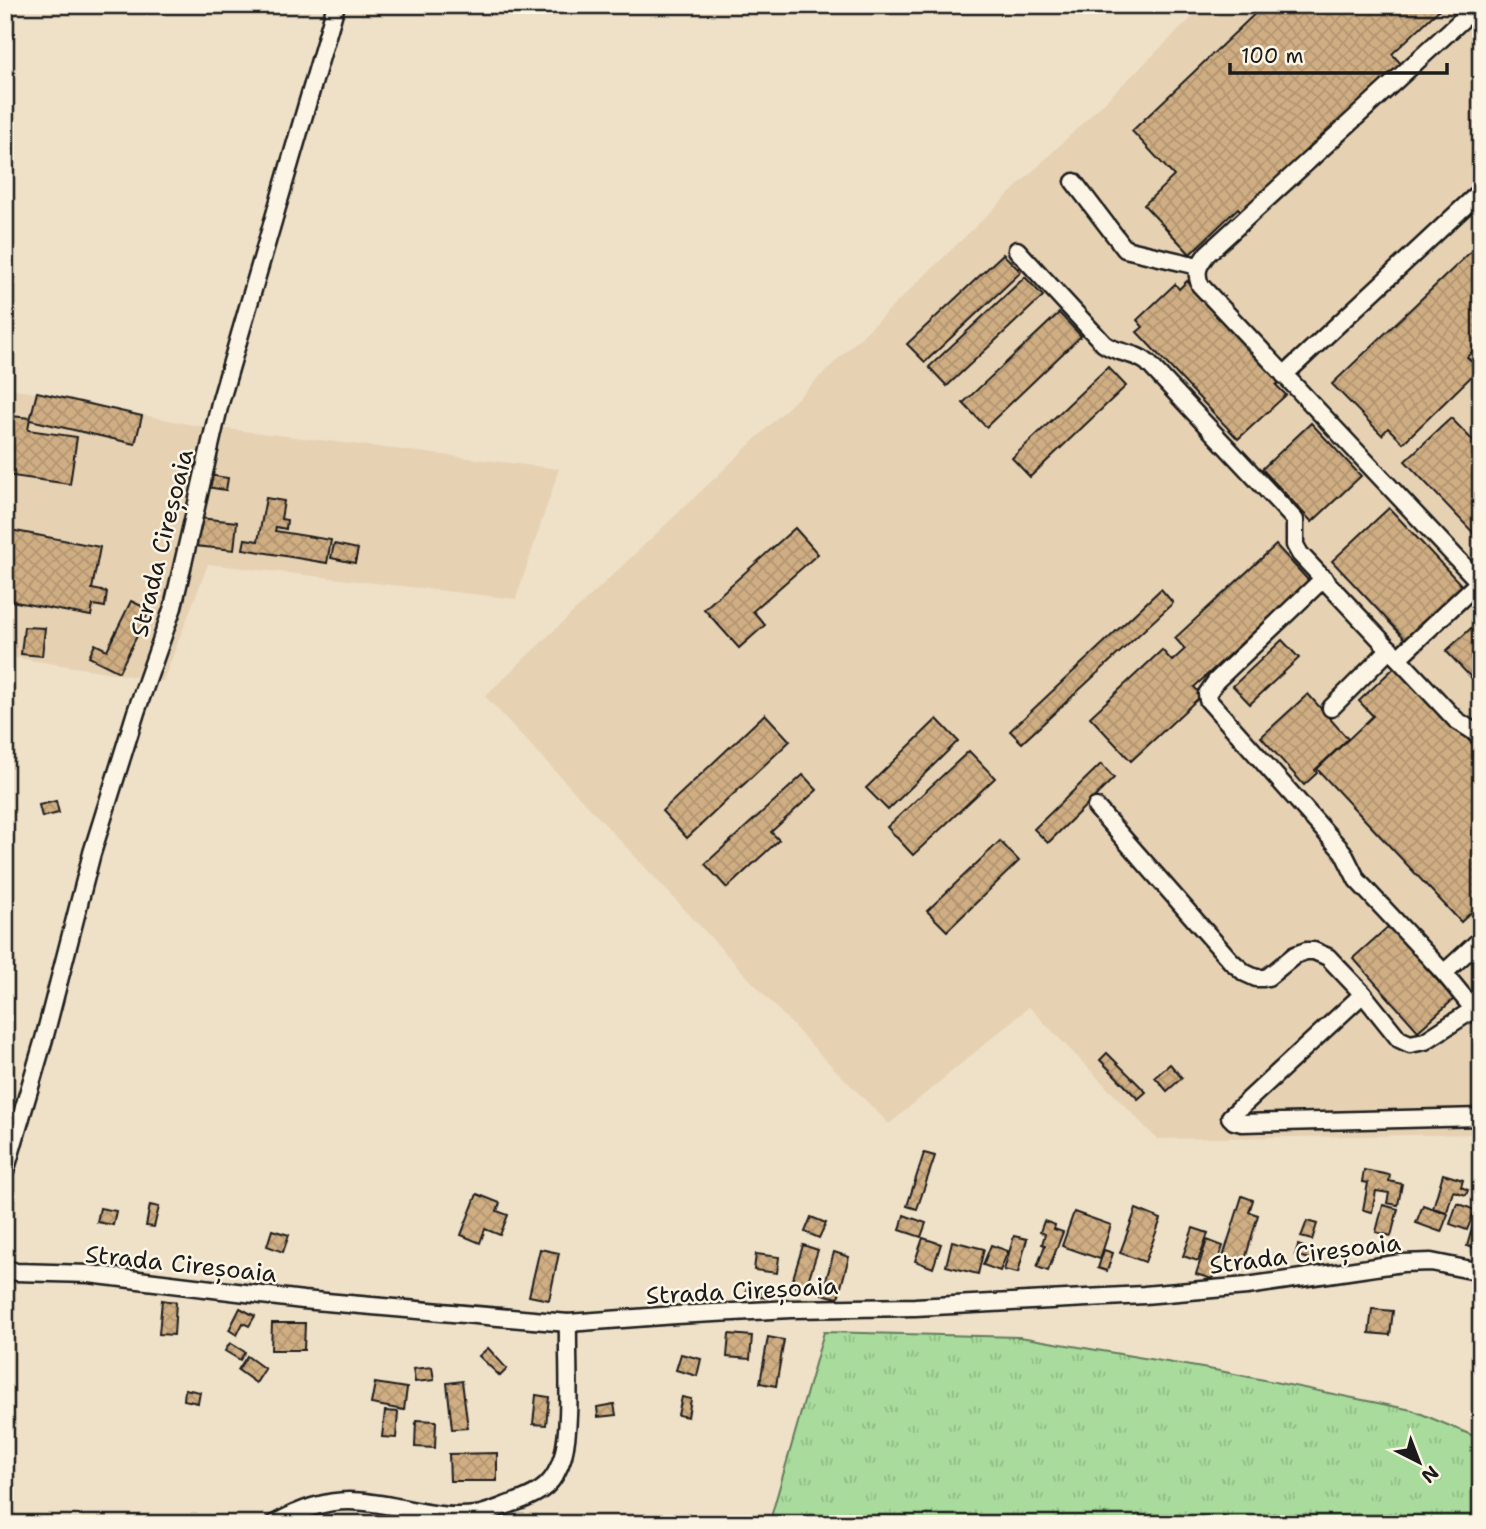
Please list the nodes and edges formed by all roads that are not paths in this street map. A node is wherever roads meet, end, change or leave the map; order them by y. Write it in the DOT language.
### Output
graph roads {
  1 [pos="337,5"];
  2 [pos="1479,5"];
  3 [pos="1074,182"];
  4 [pos="1481,191"];
  5 [pos="1017,250"];
  6 [pos="1198,266"];
  7 [pos="1284,376"];
  8 [pos="1324,578"];
  9 [pos="1480,581"];
  10 [pos="1394,653"];
  11 [pos="1331,708"];
  12 [pos="1481,736"];
  13 [pos="1096,807"];
  14 [pos="1481,939"];
  15 [pos="1444,973"];
  16 [pos="1363,994"];
  17 [pos="1477,1013"];
  18 [pos="1481,1117"];
  19 [pos="5,1172"];
  20 [pos="5,1268"];
  21 [pos="1481,1272"];
  22 [pos="568,1323"];
  23 [pos="274,1524"];
  1 -- 19 [label="street, Strada Cireșoaia"];
  2 -- 6 [label="street"];
  3 -- 6 [label="street"];
  4 -- 7 [label="street"];
  5 -- 8 [label="street"];
  6 -- 7 [label="street"];
  7 -- 9 [label="street"];
  8 -- 10 [label="street"];
  8 -- 15 [label="street"];
  9 -- 10 [label="street"];
  10 -- 11 [label="street"];
  10 -- 12 [label="street"];
  13 -- 16 [label="street"];
  14 -- 15 [label="street"];
  15 -- 17 [label="street"];
  16 -- 17 [label="street"];
  16 -- 18 [label="street"];
  20 -- 22 [label="street, Strada Cireșoaia"];
  21 -- 22 [label="street, Strada Cireșoaia"];
  22 -- 23 [label="street"];
}
